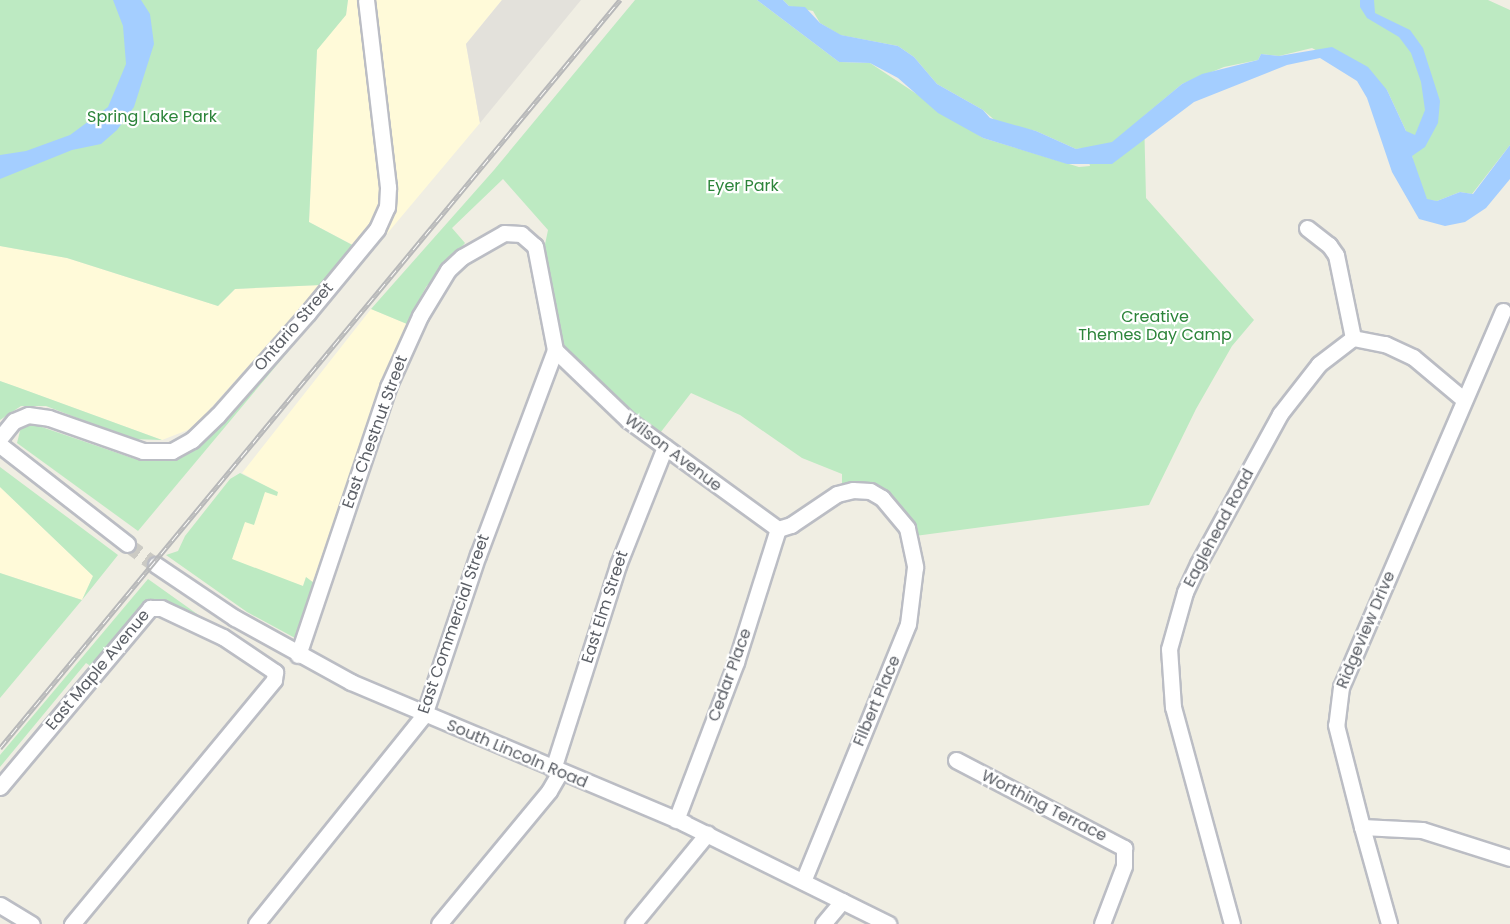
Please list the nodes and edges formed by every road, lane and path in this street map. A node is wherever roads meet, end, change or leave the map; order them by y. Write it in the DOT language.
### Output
graph roads {
  1 [pos="366,0"];
  2 [pos="1307,228"];
  3 [pos="1503,311"];
  4 [pos="1353,338"];
  5 [pos="555,350"];
  6 [pos="1463,399"];
  7 [pos="0,438"];
  8 [pos="0,445"];
  9 [pos="664,447"];
  10 [pos="778,529"];
  11 [pos="127,544"];
  12 [pos="156,565"];
  13 [pos="298,655"];
  14 [pos="424,715"];
  15 [pos="956,760"];
  16 [pos="556,771"];
  17 [pos="0,787"];
  18 [pos="676,820"];
  19 [pos="1362,827"];
  20 [pos="707,834"];
  21 [pos="1510,858"];
  22 [pos="803,881"];
  23 [pos="842,901"];
  24 [pos="0,905"];
  25 [pos="32,924"];
  26 [pos="72,924"];
  27 [pos="256,924"];
  28 [pos="439,924"];
  29 [pos="633,924"];
  30 [pos="823,924"];
  31 [pos="888,924"];
  32 [pos="1102,924"];
  33 [pos="1232,924"];
  34 [pos="1389,924"];
  1 -- 7 [label="street, Ontario Street"];
  2 -- 4 [label="street"];
  3 -- 6 [label="street, Ridgeview Drive"];
  4 -- 6 [label="street"];
  4 -- 33 [label="street, Eaglehead Road"];
  5 -- 9 [label="street, Wilson Avenue"];
  5 -- 13 [label="street, East Chestnut Street"];
  5 -- 14 [label="street, East Commercial Street"];
  6 -- 19 [label="street, Ridgeview Drive"];
  8 -- 11 [label="street"];
  9 -- 10 [label="street, Wilson Avenue"];
  9 -- 16 [label="street, East Elm Street"];
  10 -- 18 [label="street, Cedar Place"];
  10 -- 22 [label="street, Filbert Place"];
  12 -- 13 [label="street, South Lincoln Road"];
  13 -- 14 [label="street, South Lincoln Road"];
  14 -- 16 [label="street, South Lincoln Road"];
  14 -- 27 [label="street, East Commercial Street"];
  15 -- 32 [label="street, Worthing Terrace"];
  16 -- 18 [label="street, South Lincoln Road"];
  16 -- 28 [label="street, East Elm Street"];
  17 -- 26 [label="street, East Maple Avenue"];
  18 -- 20 [label="street, South Lincoln Road"];
  19 -- 21 [label="street"];
  19 -- 34 [label="street, Ridgeview Drive"];
  20 -- 22 [label="street, South Lincoln Road"];
  20 -- 29 [label="street"];
  22 -- 23 [label="street, South Lincoln Road"];
  23 -- 30 [label="street"];
  23 -- 31 [label="street, South Lincoln Road"];
  24 -- 25 [label="street"];
}
